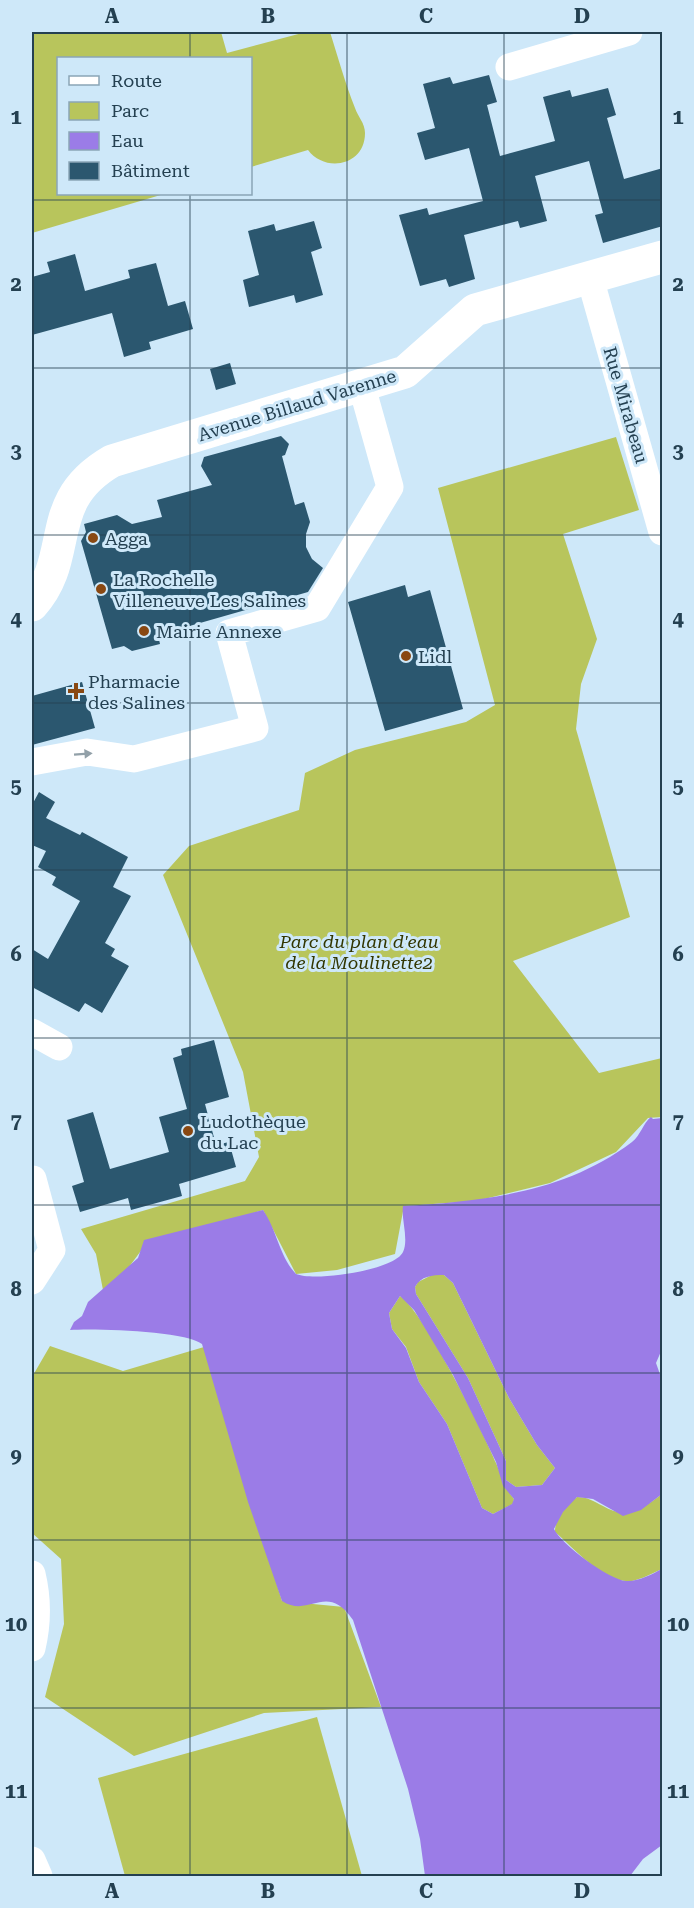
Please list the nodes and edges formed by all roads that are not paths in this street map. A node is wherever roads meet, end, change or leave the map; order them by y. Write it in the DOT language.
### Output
graph roads {
  1 [pos="629,32"];
  2 [pos="509,67"];
  3 [pos="663,257"];
  4 [pos="590,278"];
  5 [pos="362,387"];
  6 [pos="663,532"];
  7 [pos="32,605"];
  8 [pos="32,762"];
  9 [pos="32,1032"];
  10 [pos="59,1047"];
  11 [pos="33,1179"];
  12 [pos="32,1281"];
  13 [pos="32,1574"];
  14 [pos="38,1634"];
  15 [pos="32,1860"];
  16 [pos="39,1876"];
  1 -- 2 [label="street"];
  3 -- 4 [label="street, Avenue Billaud Varenne"];
  4 -- 5 [label="street, Avenue Billaud Varenne"];
  4 -- 6 [label="street, Rue Mirabeau"];
  5 -- 7 [label="street, Avenue Billaud Varenne"];
  8 -- 5 [label="street, one-way"];
  9 -- 10 [label="street"];
  11 -- 12 [label="street"];
  13 -- 14 [label="street"];
  15 -- 16 [label="street"];
}
